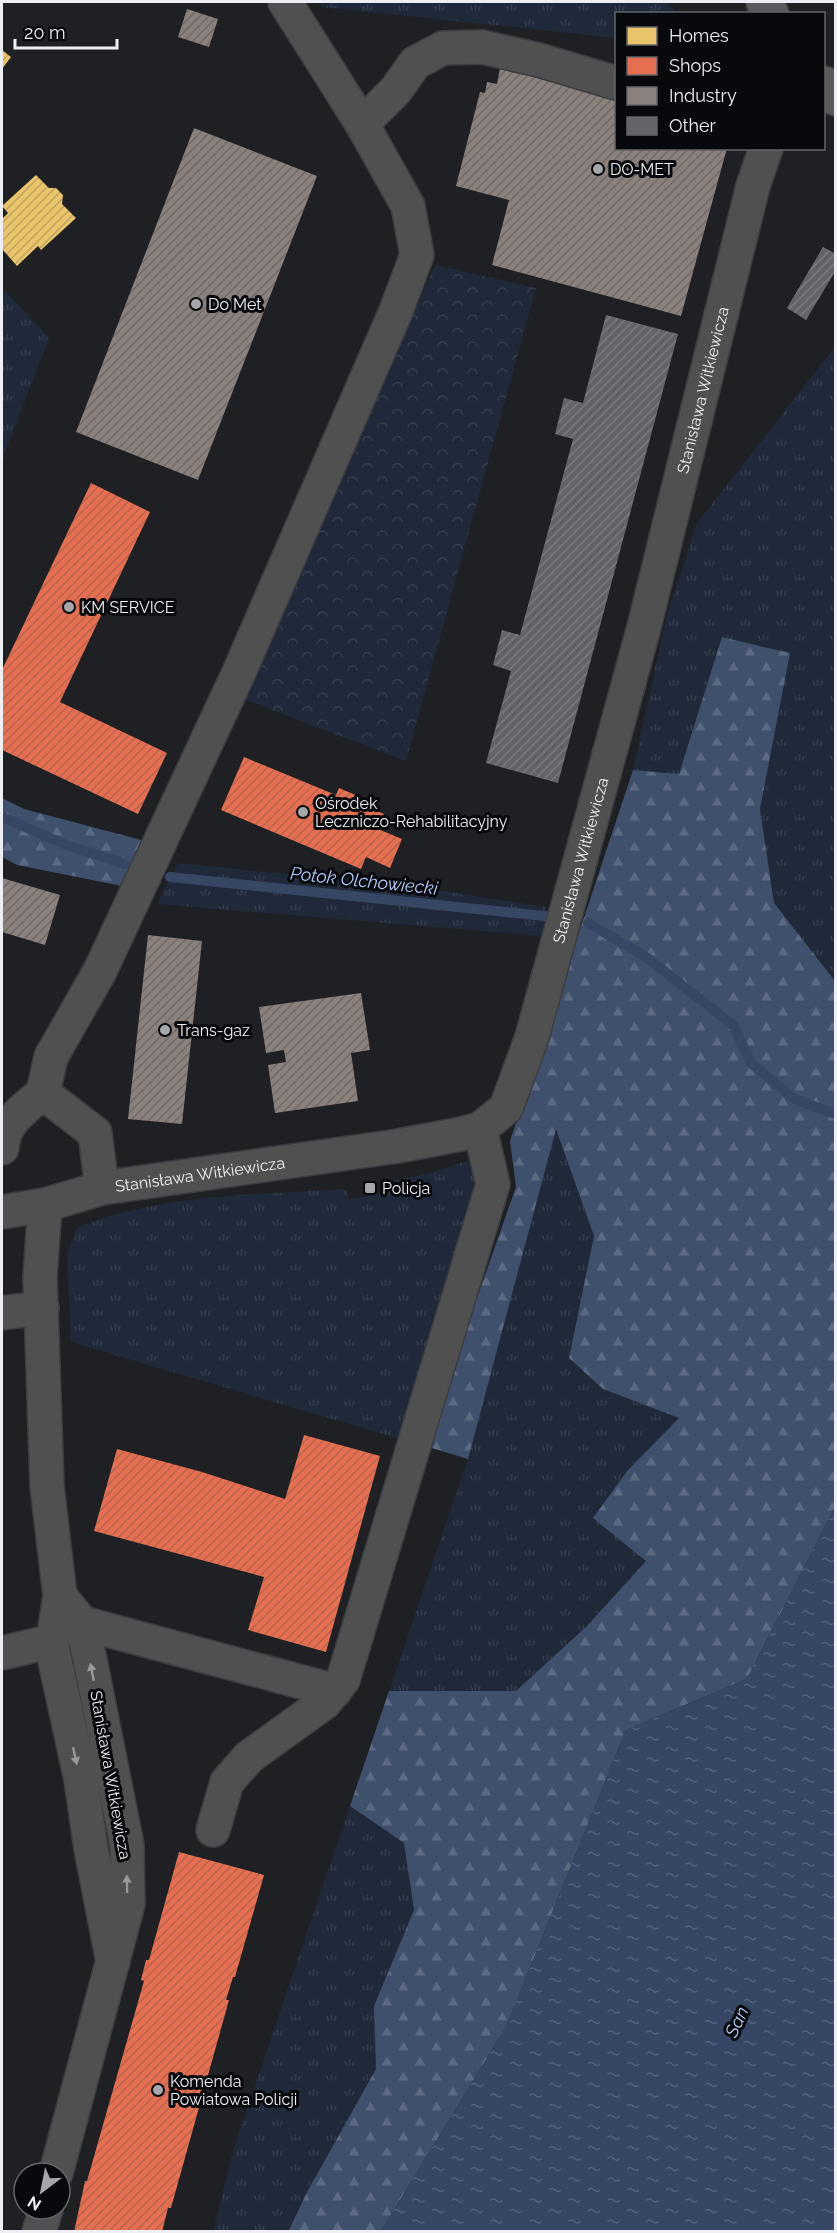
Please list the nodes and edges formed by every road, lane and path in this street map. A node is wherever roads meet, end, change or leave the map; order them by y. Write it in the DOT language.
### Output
graph roads {
  1 [pos="285,2"];
  2 [pos="615,83"];
  3 [pos="362,124"];
  4 [pos="765,150"];
  5 [pos="43,1093"];
  6 [pos="480,1129"];
  7 [pos="2,1148"];
  8 [pos="102,1188"];
  9 [pos="45,1205"];
  10 [pos="2,1212"];
  11 [pos="42,1308"];
  12 [pos="2,1313"];
  13 [pos="60,1596"];
  14 [pos="82,1623"];
  15 [pos="53,1641"];
  16 [pos="2,1653"];
  17 [pos="334,1691"];
  18 [pos="213,1830"];
  19 [pos="113,1962"];
  20 [pos="59,2161"];
  1 -- 3 [label="street"];
  2 -- 3 [label="street"];
  3 -- 5 [label="street"];
  4 -- 6 [label="street, Stanisława Witkiewicza"];
  5 -- 7 [label="street"];
  5 -- 8 [label="street"];
  6 -- 8 [label="street, Stanisława Witkiewicza"];
  6 -- 17 [label="street"];
  8 -- 9 [label="street, Stanisława Witkiewicza"];
  9 -- 10 [label="street, Stanisława Witkiewicza"];
  9 -- 11 [label="street, Stanisława Witkiewicza"];
  11 -- 12 [label="street"];
  11 -- 13 [label="street, Stanisława Witkiewicza"];
  13 -- 14 [label="street, Stanisława Witkiewicza"];
  13 -- 15 [label="street, Stanisława Witkiewicza"];
  14 -- 17 [label="street"];
  19 -- 14 [label="street, Stanisława Witkiewicza, one-way"];
  15 -- 16 [label="street"];
  15 -- 19 [label="street, Stanisława Witkiewicza, one-way"];
  17 -- 18 [label="street"];
  19 -- 20 [label="street, Stanisława Witkiewicza"];
}
